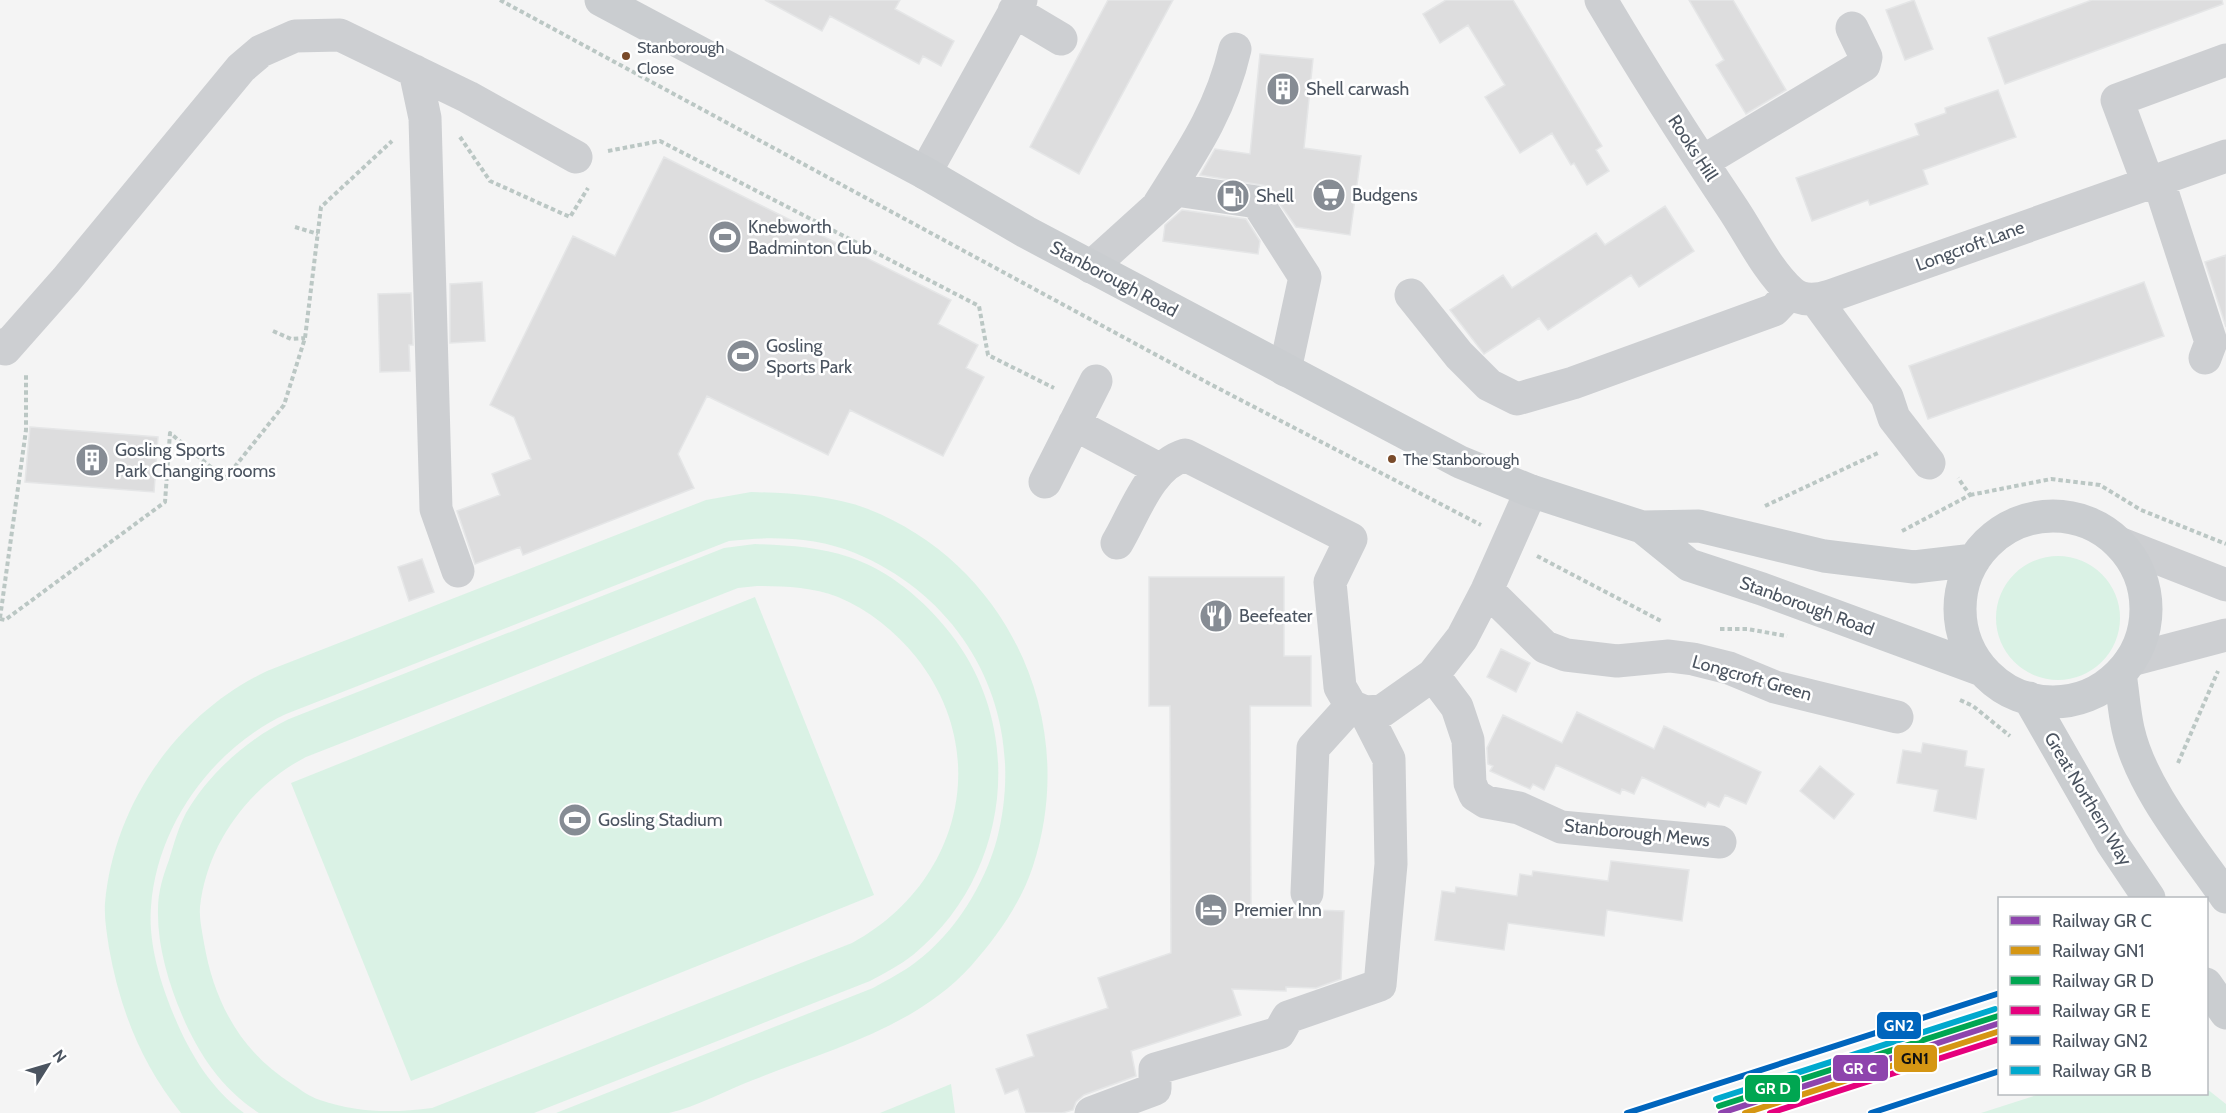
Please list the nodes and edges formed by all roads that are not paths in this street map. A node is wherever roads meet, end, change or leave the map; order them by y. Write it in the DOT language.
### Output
graph roads {
  1 [pos="601,0"];
  2 [pos="1600,0"];
  3 [pos="1017,6"];
  4 [pos="1852,28"];
  5 [pos="1061,39"];
  6 [pos="1235,49"];
  7 [pos="2226,60"];
  8 [pos="415,70"];
  9 [pos="2226,156"];
  10 [pos="1702,162"];
  11 [pos="592,165"];
  12 [pos="925,173"];
  13 [pos="2153,181"];
  14 [pos="1158,206"];
  15 [pos="1091,267"];
  16 [pos="1411,295"];
  17 [pos="1804,296"];
  18 [pos="2,347"];
  19 [pos="2205,358"];
  20 [pos="1285,370"];
  21 [pos="1932,459"];
  22 [pos="1159,469"];
  23 [pos="1045,482"];
  24 [pos="1532,491"];
  25 [pos="1642,526"];
  26 [pos="1117,543"];
  27 [pos="2119,543"];
  28 [pos="1974,560"];
  29 [pos="458,571"];
  30 [pos="2226,585"];
  31 [pos="1487,590"];
  32 [pos="2223,650"];
  33 [pos="2125,667"];
  34 [pos="1982,670"];
  35 [pos="1433,675"];
  36 [pos="2029,698"];
  37 [pos="1358,709"];
  38 [pos="1897,717"];
  39 [pos="1720,842"];
  40 [pos="1307,893"];
  41 [pos="2148,897"];
  42 [pos="2226,897"];
  43 [pos="2208,987"];
  44 [pos="2226,1013"];
  45 [pos="1090,1113"];
  1 -- 12 [label="main road, Stanborough Road"];
  2 -- 10 [label="street, Rooks Hill"];
  3 -- 5 [label="street"];
  3 -- 12 [label="street"];
  4 -- 10 [label="street"];
  6 -- 14 [label="street"];
  7 -- 13 [label="street"];
  8 -- 11 [label="street"];
  8 -- 18 [label="street"];
  8 -- 29 [label="street"];
  9 -- 13 [label="street, Longcroft Lane"];
  10 -- 17 [label="street, Rooks Hill"];
  12 -- 15 [label="main road, Stanborough Road"];
  13 -- 17 [label="street, Longcroft Lane"];
  13 -- 19 [label="street"];
  14 -- 15 [label="street"];
  14 -- 20 [label="street"];
  15 -- 20 [label="main road, Stanborough Road"];
  16 -- 17 [label="street"];
  17 -- 21 [label="street, Rooks Hill"];
  20 -- 24 [label="main road, Stanborough Road"];
  22 -- 23 [label="street"];
  22 -- 26 [label="street"];
  22 -- 37 [label="street"];
  24 -- 25 [label="main road, Stanborough Road"];
  24 -- 31 [label="street"];
  25 -- 28 [label="main road, Stanborough Road"];
  25 -- 34 [label="main road, Stanborough Road"];
  27 -- 28 [label="main road"];
  27 -- 30 [label="street"];
  27 -- 33 [label="main road"];
  28 -- 34 [label="main road"];
  31 -- 35 [label="street"];
  31 -- 38 [label="street, Longcroft Green"];
  32 -- 33 [label="street"];
  33 -- 36 [label="main road"];
  33 -- 42 [label="main road"];
  34 -- 36 [label="main road"];
  35 -- 37 [label="street"];
  35 -- 39 [label="street, Stanborough Mews"];
  36 -- 41 [label="main road, Great Northern Way"];
  37 -- 40 [label="street"];
  37 -- 45 [label="street"];
  43 -- 44 [label="main road"];
}
